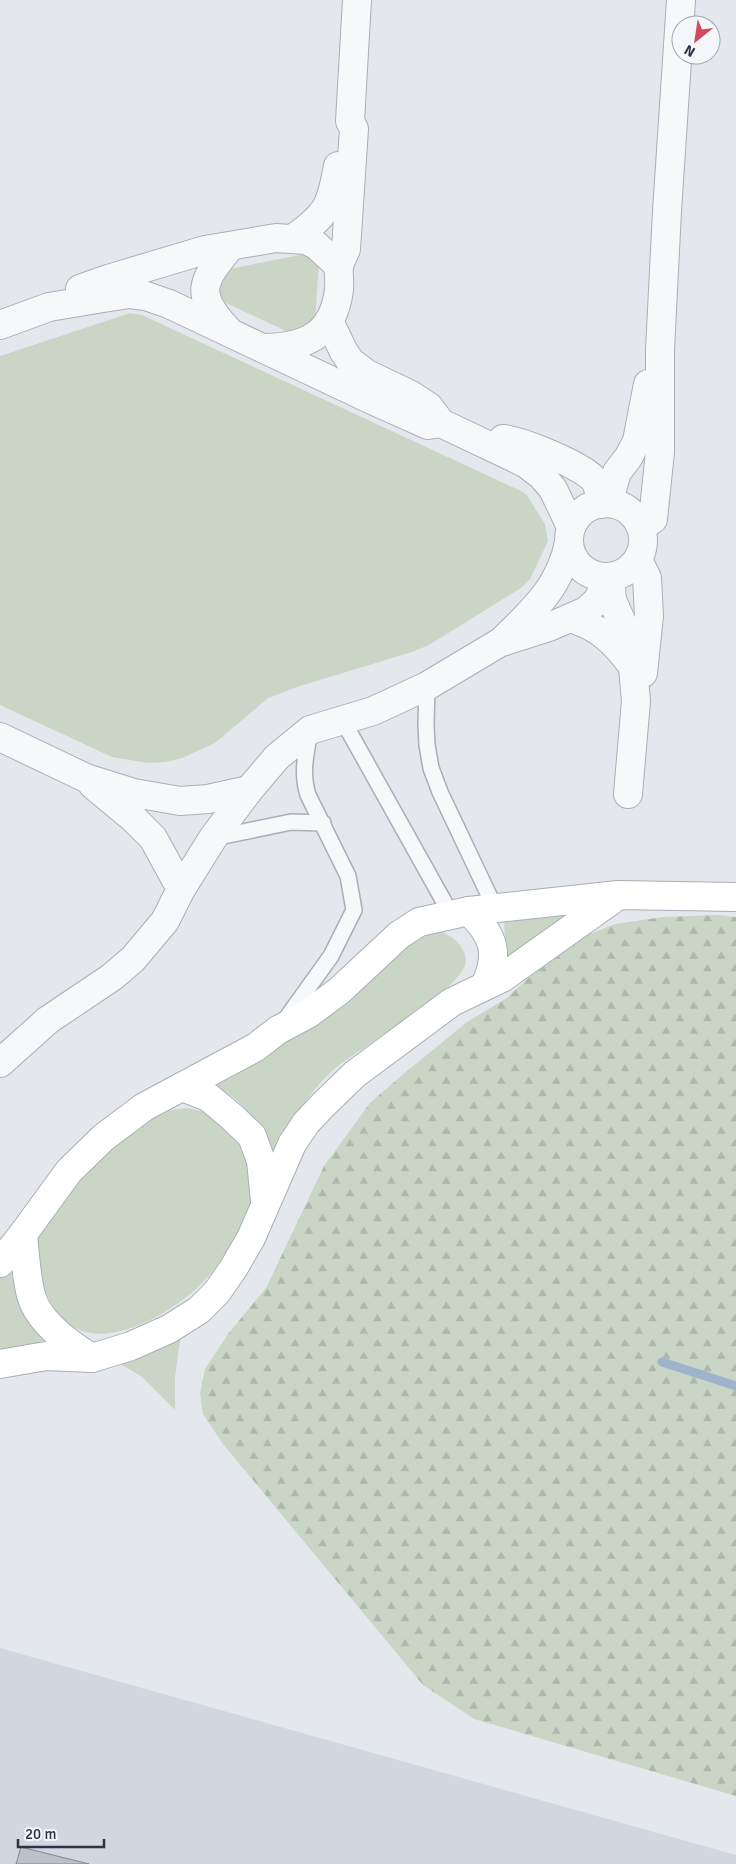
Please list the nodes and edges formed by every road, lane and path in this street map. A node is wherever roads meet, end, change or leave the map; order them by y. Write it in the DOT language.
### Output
graph roads {
  1 [pos="357,0"];
  2 [pos="681,0"];
  3 [pos="350,121"];
  4 [pos="294,238"];
  5 [pos="230,246"];
  6 [pos="339,266"];
  7 [pos="49,307"];
  8 [pos="329,321"];
  9 [pos="0,325"];
  10 [pos="230,332"];
  11 [pos="262,348"];
  12 [pos="660,350"];
  13 [pos="442,423"];
  14 [pos="482,442"];
  15 [pos="604,503"];
  16 [pos="641,527"];
  17 [pos="570,534"];
  18 [pos="638,560"];
  19 [pos="610,577"];
  20 [pos="570,618"];
  21 [pos="499,644"];
  22 [pos="633,668"];
  23 [pos="427,686"];
  24 [pos="636,701"];
  25 [pos="342,719"];
  26 [pos="310,730"];
  27 [pos="0,737"];
  28 [pos="86,778"];
  29 [pos="249,790"];
  30 [pos="628,794"];
  31 [pos="322,823"];
  32 [pos="213,838"];
  33 [pos="181,889"];
  34 [pos="618,895"];
  35 [pos="736,897"];
  36 [pos="472,912"];
  37 [pos="485,986"];
  38 [pos="278,1030"];
  39 [pos="0,1063"];
  40 [pos="182,1087"];
  41 [pos="266,1203"];
  42 [pos="23,1234"];
  43 [pos="0,1262"];
  44 [pos="92,1358"];
  45 [pos="0,1364"];
  1 -- 3 [label="street"];
  2 -- 12 [label="street"];
  3 -- 4 [label="street"];
  3 -- 6 [label="street"];
  4 -- 5 [label="street"];
  4 -- 6 [label="street"];
  5 -- 7 [label="street"];
  5 -- 10 [label="street"];
  6 -- 8 [label="street"];
  7 -- 9 [label="street"];
  7 -- 10 [label="street"];
  8 -- 11 [label="street"];
  8 -- 13 [label="street"];
  10 -- 11 [label="street"];
  11 -- 13 [label="street"];
  12 -- 15 [label="street"];
  12 -- 16 [label="street"];
  13 -- 14 [label="street"];
  14 -- 15 [label="street"];
  14 -- 17 [label="street"];
  15 -- 16 [label="street"];
  15 -- 17 [label="street"];
  16 -- 18 [label="street"];
  17 -- 19 [label="street"];
  17 -- 21 [label="street"];
  18 -- 19 [label="street"];
  18 -- 24 [label="street"];
  19 -- 20 [label="street"];
  19 -- 22 [label="street"];
  20 -- 21 [label="street"];
  20 -- 22 [label="street"];
  21 -- 23 [label="street"];
  22 -- 24 [label="street"];
  23 -- 25 [label="street"];
  23 -- 36 [label="lane"];
  24 -- 30 [label="street"];
  25 -- 26 [label="street"];
  25 -- 36 [label="lane"];
  26 -- 29 [label="street"];
  26 -- 31 [label="lane"];
  27 -- 28 [label="street"];
  28 -- 29 [label="street"];
  28 -- 33 [label="street"];
  29 -- 32 [label="street"];
  31 -- 32 [label="lane"];
  31 -- 38 [label="lane"];
  32 -- 33 [label="street"];
  33 -- 39 [label="street"];
  34 -- 35 [label="street"];
  34 -- 36 [label="street"];
  34 -- 37 [label="street"];
  36 -- 37 [label="street"];
  36 -- 38 [label="street"];
  37 -- 41 [label="street"];
  38 -- 40 [label="street"];
  40 -- 41 [label="street"];
  40 -- 42 [label="street"];
  41 -- 44 [label="street"];
  42 -- 43 [label="street"];
  42 -- 44 [label="street"];
  44 -- 45 [label="street"];
}
